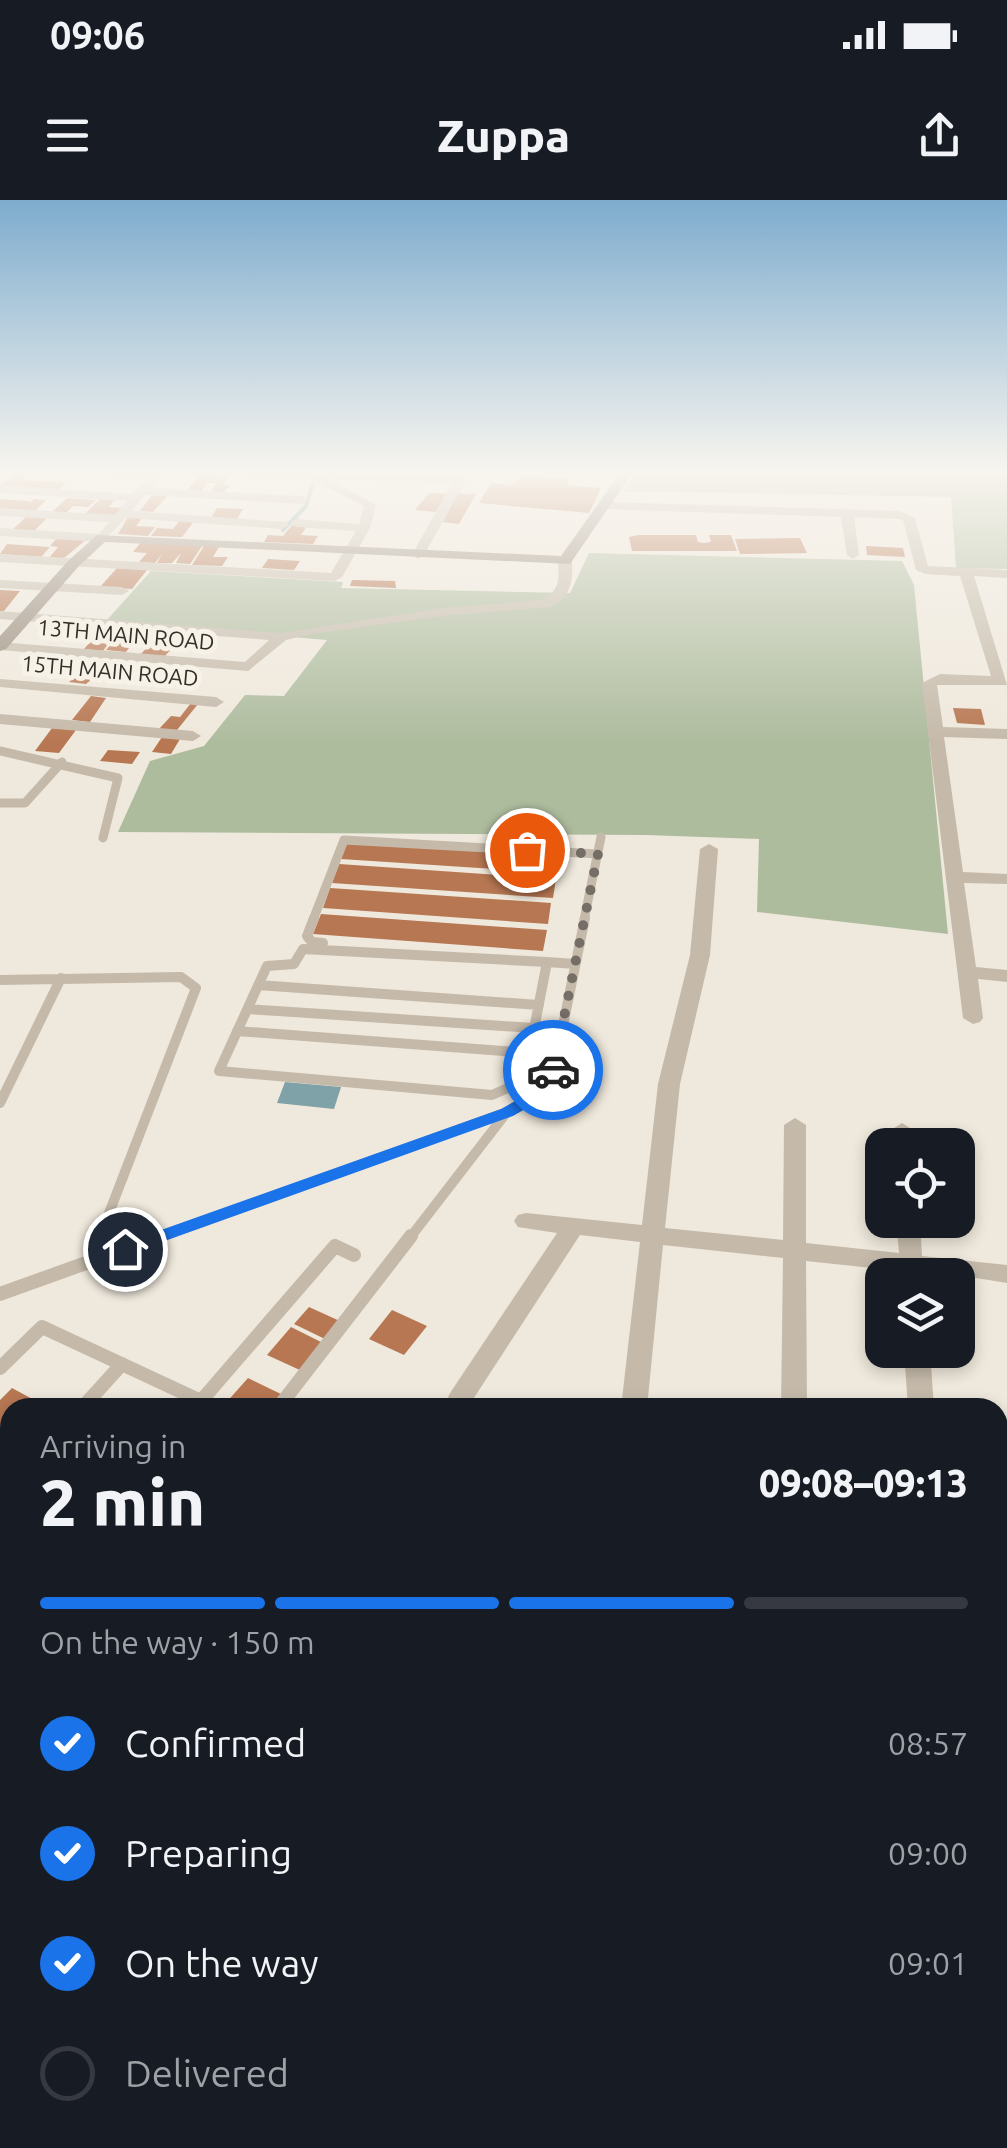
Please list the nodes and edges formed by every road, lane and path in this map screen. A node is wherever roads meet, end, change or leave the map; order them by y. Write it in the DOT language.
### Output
graph roads {
  1 [pos="35,560"];
  2 [pos="76,560"];
  3 [pos="347,560"];
  4 [pos="538,560"];
  5 [pos="919,560"];
  6 [pos="565,561"];
  7 [pos="74,562"];
  8 [pos="966,573"];
  9 [pos="1007,574"];
  10 [pos="0,584"];
  11 [pos="52,587"];
  12 [pos="122,592"];
  13 [pos="0,615"];
  14 [pos="28,617"];
  15 [pos="281,637"];
  16 [pos="987,640"];
  17 [pos="1007,640"];
  18 [pos="0,646"];
  19 [pos="1003,681"];
  20 [pos="0,684"];
  21 [pos="216,702"];
  22 [pos="0,719"];
  23 [pos="938,732"];
  24 [pos="1007,734"];
  25 [pos="194,736"];
  26 [pos="0,751"];
  27 [pos="62,762"];
  28 [pos="0,803"];
  29 [pos="103,838"];
  30 [pos="601,838"];
  31 [pos="709,849"];
  32 [pos="598,854"];
  33 [pos="956,877"];
  34 [pos="1007,880"];
  35 [pos="576,961"];
  36 [pos="548,962"];
  37 [pos="968,972"];
  38 [pos="1007,976"];
  39 [pos="61,978"];
  40 [pos="0,980"];
  41 [pos="258,986"];
  42 [pos="539,1005"];
  43 [pos="248,1009"];
  44 [pos="973,1018"];
  45 [pos="534,1028"];
  46 [pos="237,1031"];
  47 [pos="529,1053"];
  48 [pos="0,1102"];
  49 [pos="507,1112"];
  50 [pos="795,1126"];
  51 [pos="526,1220"];
  52 [pos="574,1226"];
  53 [pos="652,1234"];
  54 [pos="796,1251"];
  55 [pos="354,1255"];
  56 [pos="90,1262"];
  57 [pos="865,1262"];
  58 [pos="975,1272"];
  59 [pos="1007,1274"];
  60 [pos="0,1294"];
  61 [pos="122,1364"];
  62 [pos="0,1368"];
  63 [pos="918,1368"];
  64 [pos="461,1397"];
  65 [pos="91,1398"];
  66 [pos="195,1398"];
  67 [pos="204,1398"];
  68 [pos="286,1398"];
  69 [pos="635,1398"];
  70 [pos="794,1398"];
  71 [pos="919,1398"];
  1 -- 7 [label="street"];
  2 -- 7 [label="street"];
  3 -- 7 [label="street"];
  4 -- 6 [label="street"];
  5 -- 8 [label="street"];
  6 -- 15 [label="street"];
  7 -- 11 [label="street"];
  8 -- 9 [label="street"];
  8 -- 16 [label="street"];
  10 -- 11 [label="street"];
  11 -- 12 [label="street"];
  11 -- 14 [label="street"];
  13 -- 14 [label="street"];
  14 -- 15 [label="street"];
  14 -- 18 [label="street"];
  15 -- 18 [label="street, 13TH MAIN ROAD"];
  16 -- 17 [label="street"];
  16 -- 19 [label="street"];
  19 -- 23 [label="street"];
  20 -- 21 [label="street, 15TH MAIN ROAD"];
  22 -- 25 [label="street"];
  23 -- 24 [label="street"];
  23 -- 33 [label="street"];
  26 -- 27 [label="lane"];
  27 -- 28 [label="lane"];
  27 -- 29 [label="lane"];
  30 -- 32 [label="lane"];
  31 -- 53 [label="street"];
  32 -- 35 [label="lane"];
  32 -- 35 [label="lane"];
  33 -- 34 [label="street"];
  33 -- 37 [label="street"];
  35 -- 36 [label="lane"];
  35 -- 49 [label="lane"];
  36 -- 41 [label="lane"];
  36 -- 42 [label="lane"];
  37 -- 38 [label="street"];
  37 -- 44 [label="street"];
  39 -- 40 [label="lane"];
  39 -- 48 [label="lane"];
  39 -- 56 [label="lane"];
  41 -- 42 [label="lane"];
  41 -- 43 [label="lane"];
  42 -- 45 [label="lane"];
  43 -- 45 [label="lane"];
  43 -- 46 [label="lane"];
  45 -- 47 [label="lane"];
  46 -- 47 [label="lane"];
  46 -- 47 [label="lane"];
  49 -- 56 [label="lane"];
  49 -- 68 [label="lane"];
  50 -- 54 [label="street"];
  51 -- 52 [label="street"];
  52 -- 53 [label="street"];
  52 -- 64 [label="street"];
  53 -- 54 [label="street"];
  53 -- 69 [label="street"];
  54 -- 57 [label="street"];
  54 -- 70 [label="street"];
  55 -- 67 [label="lane"];
  56 -- 60 [label="lane"];
  58 -- 59 [label="street"];
  61 -- 62 [label="lane"];
  61 -- 65 [label="lane"];
  61 -- 66 [label="lane"];
  63 -- 71 [label="street"];
}
